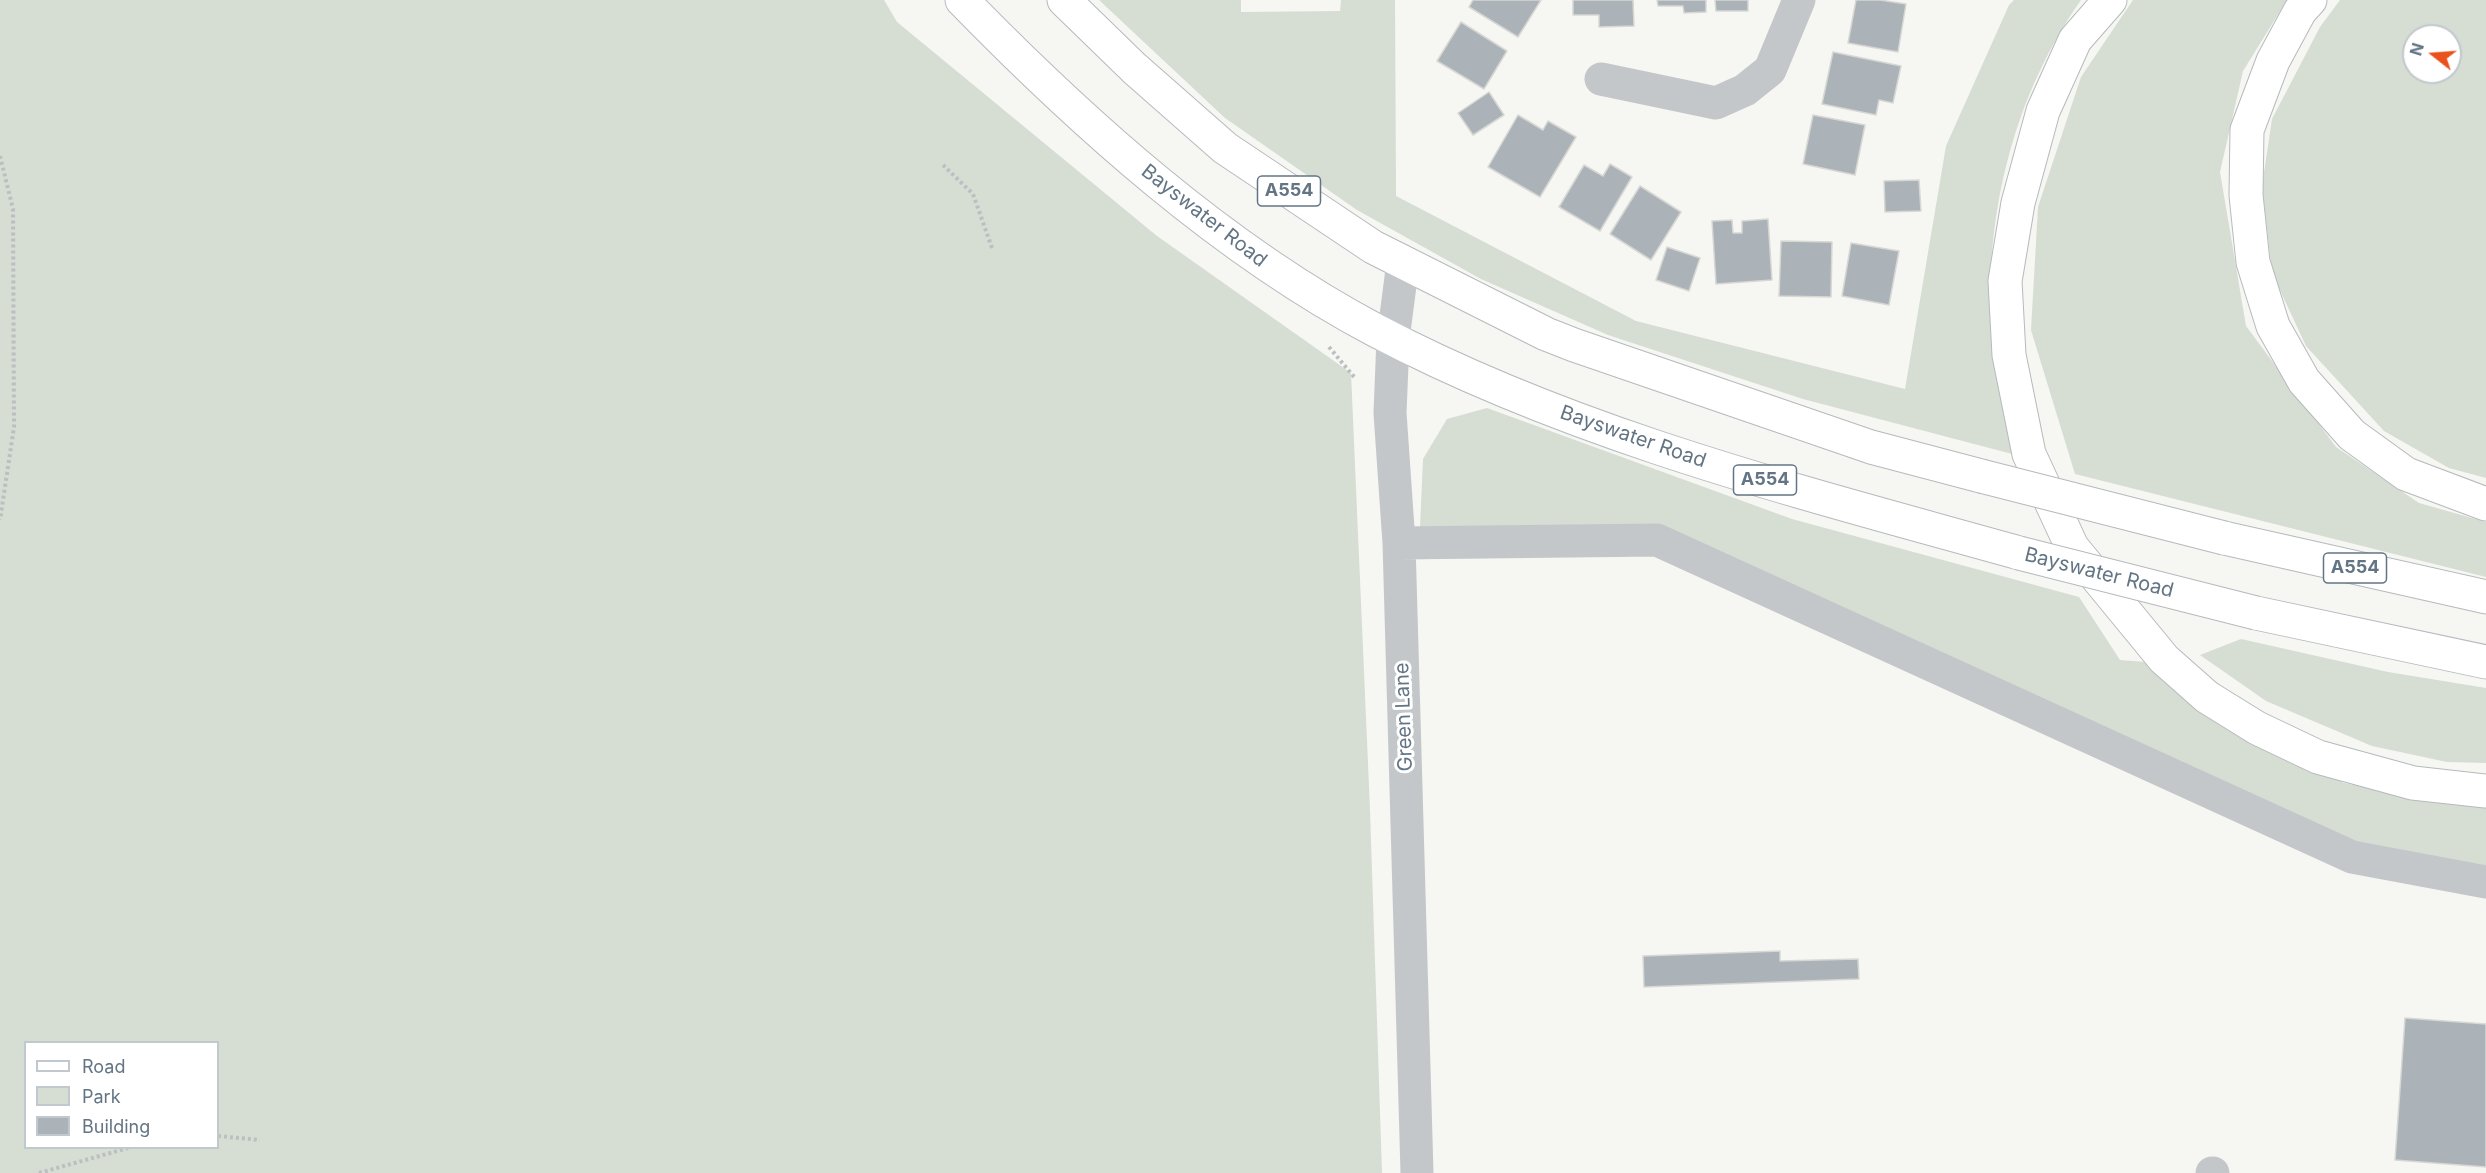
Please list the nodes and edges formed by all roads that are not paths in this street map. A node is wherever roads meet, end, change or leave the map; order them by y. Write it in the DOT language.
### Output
graph roads {
  1 [pos="962,0"];
  2 [pos="1064,0"];
  3 [pos="1799,0"];
  4 [pos="2110,0"];
  5 [pos="2310,0"];
  6 [pos="1600,79"];
  7 [pos="1403,262"];
  8 [pos="1393,339"];
  9 [pos="2486,504"];
  10 [pos="1399,543"];
  11 [pos="2486,597"];
  12 [pos="2486,662"];
  13 [pos="2486,791"];
  14 [pos="2486,882"];
  15 [pos="1417,1173"];
  1 -- 8 [label="main road, Bayswater Road / A554"];
  2 -- 7 [label="main road, A554"];
  3 -- 6 [label="street"];
  4 -- 13 [label="main road"];
  5 -- 9 [label="main road"];
  7 -- 8 [label="street, Green Lane"];
  7 -- 11 [label="main road, A554, bridge"];
  8 -- 10 [label="street, Green Lane"];
  8 -- 12 [label="main road, Bayswater Road / A554, bridge"];
  10 -- 14 [label="street"];
  10 -- 15 [label="street, Green Lane"];
}
